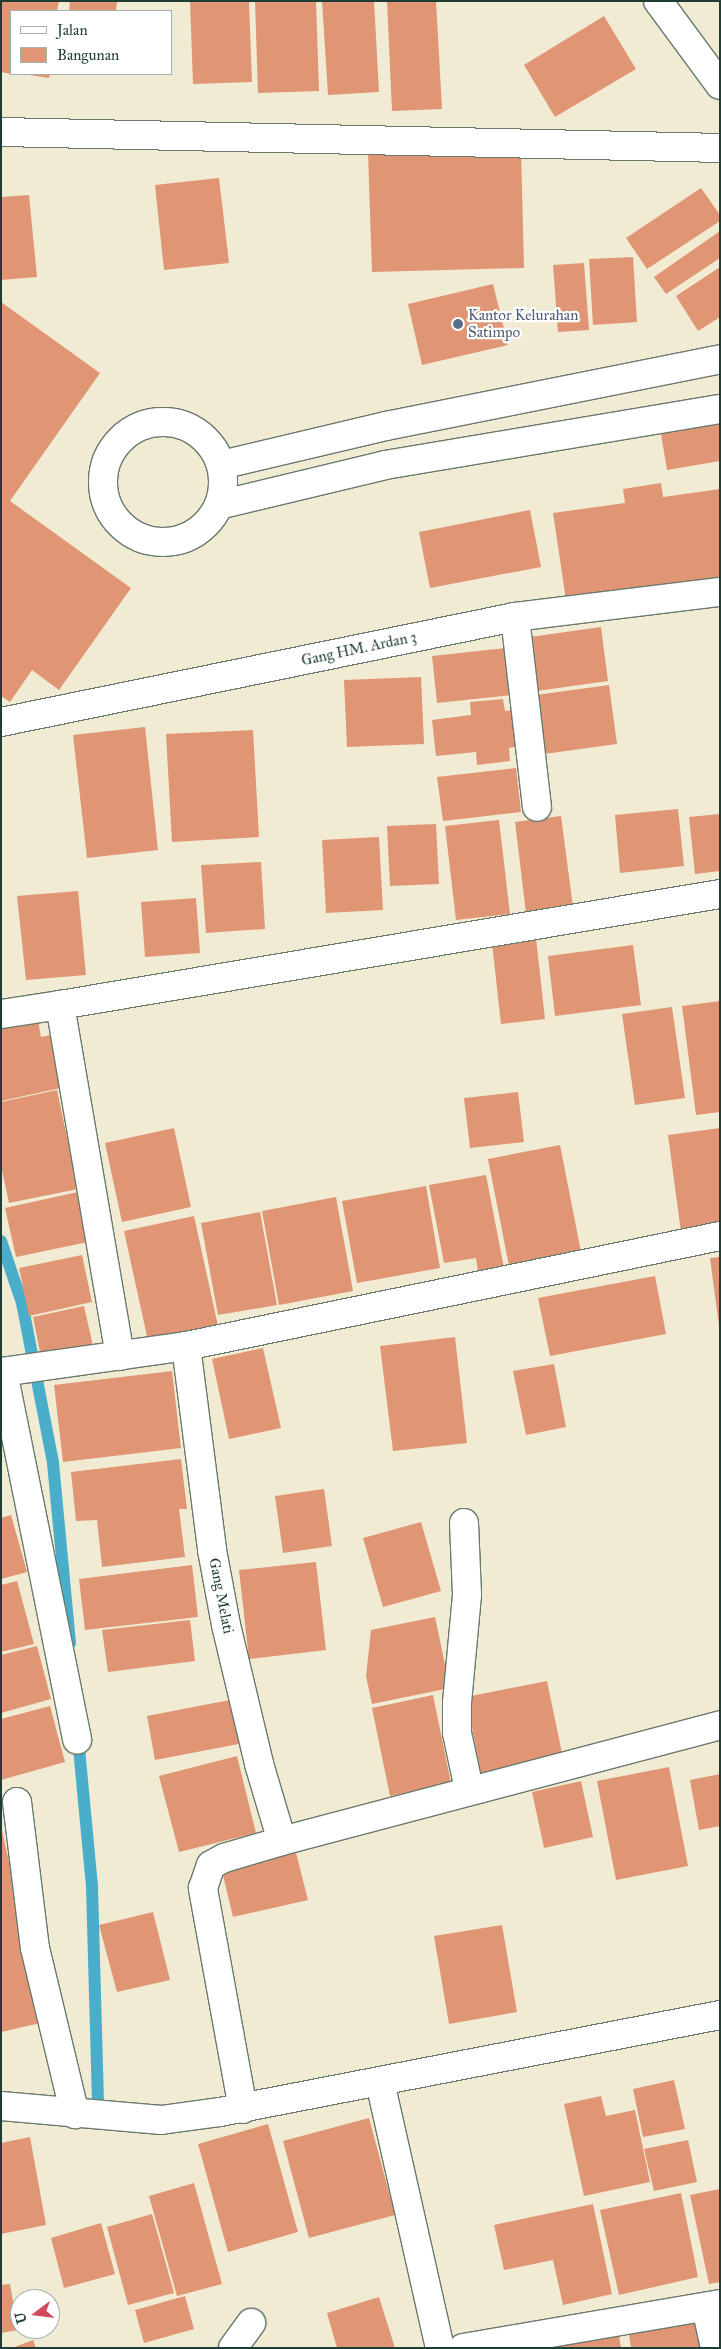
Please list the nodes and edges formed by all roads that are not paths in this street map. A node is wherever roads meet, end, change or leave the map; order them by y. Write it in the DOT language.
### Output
graph roads {
  1 [pos="658,1"];
  2 [pos="720,85"];
  3 [pos="1,132"];
  4 [pos="720,148"];
  5 [pos="720,359"];
  6 [pos="720,409"];
  7 [pos="221,465"];
  8 [pos="219,505"];
  9 [pos="720,592"];
  10 [pos="514,617"];
  11 [pos="1,722"];
  12 [pos="538,807"];
  13 [pos="720,894"];
  14 [pos="60,1005"];
  15 [pos="1,1014"];
  16 [pos="720,1236"];
  17 [pos="186,1346"];
  18 [pos="120,1356"];
  19 [pos="5,1372"];
  20 [pos="464,1523"];
  21 [pos="720,1724"];
  22 [pos="77,1740"];
  23 [pos="469,1789"];
  24 [pos="17,1802"];
  25 [pos="282,1841"];
  26 [pos="720,2015"];
  27 [pos="380,2082"];
  28 [pos="1,2106"];
  29 [pos="232,2110"];
  30 [pos="75,2114"];
  31 [pos="713,2306"];
  32 [pos="251,2322"];
  33 [pos="233,2348"];
  34 [pos="440,2348"];
  35 [pos="463,2348"];
  36 [pos="715,2348"];
  1 -- 2 [label="street"];
  3 -- 4 [label="street"];
  5 -- 7 [label="street"];
  6 -- 8 [label="street"];
  7 -- 8 [label="street"];
  7 -- 8 [label="street"];
  9 -- 10 [label="street, Gang HM. Ardan 3"];
  10 -- 11 [label="street, Gang HM. Ardan 3"];
  10 -- 12 [label="street"];
  13 -- 14 [label="street"];
  14 -- 15 [label="street"];
  14 -- 18 [label="street"];
  16 -- 17 [label="street"];
  17 -- 18 [label="street"];
  17 -- 25 [label="street, Gang Melati"];
  18 -- 19 [label="street"];
  19 -- 22 [label="street"];
  20 -- 23 [label="street"];
  21 -- 23 [label="street"];
  23 -- 25 [label="street"];
  24 -- 30 [label="street"];
  25 -- 29 [label="street"];
  26 -- 27 [label="street"];
  27 -- 29 [label="street"];
  27 -- 34 [label="street"];
  28 -- 30 [label="street"];
  29 -- 30 [label="street"];
  31 -- 35 [label="street"];
  31 -- 36 [label="street"];
  32 -- 33 [label="street"];
}
